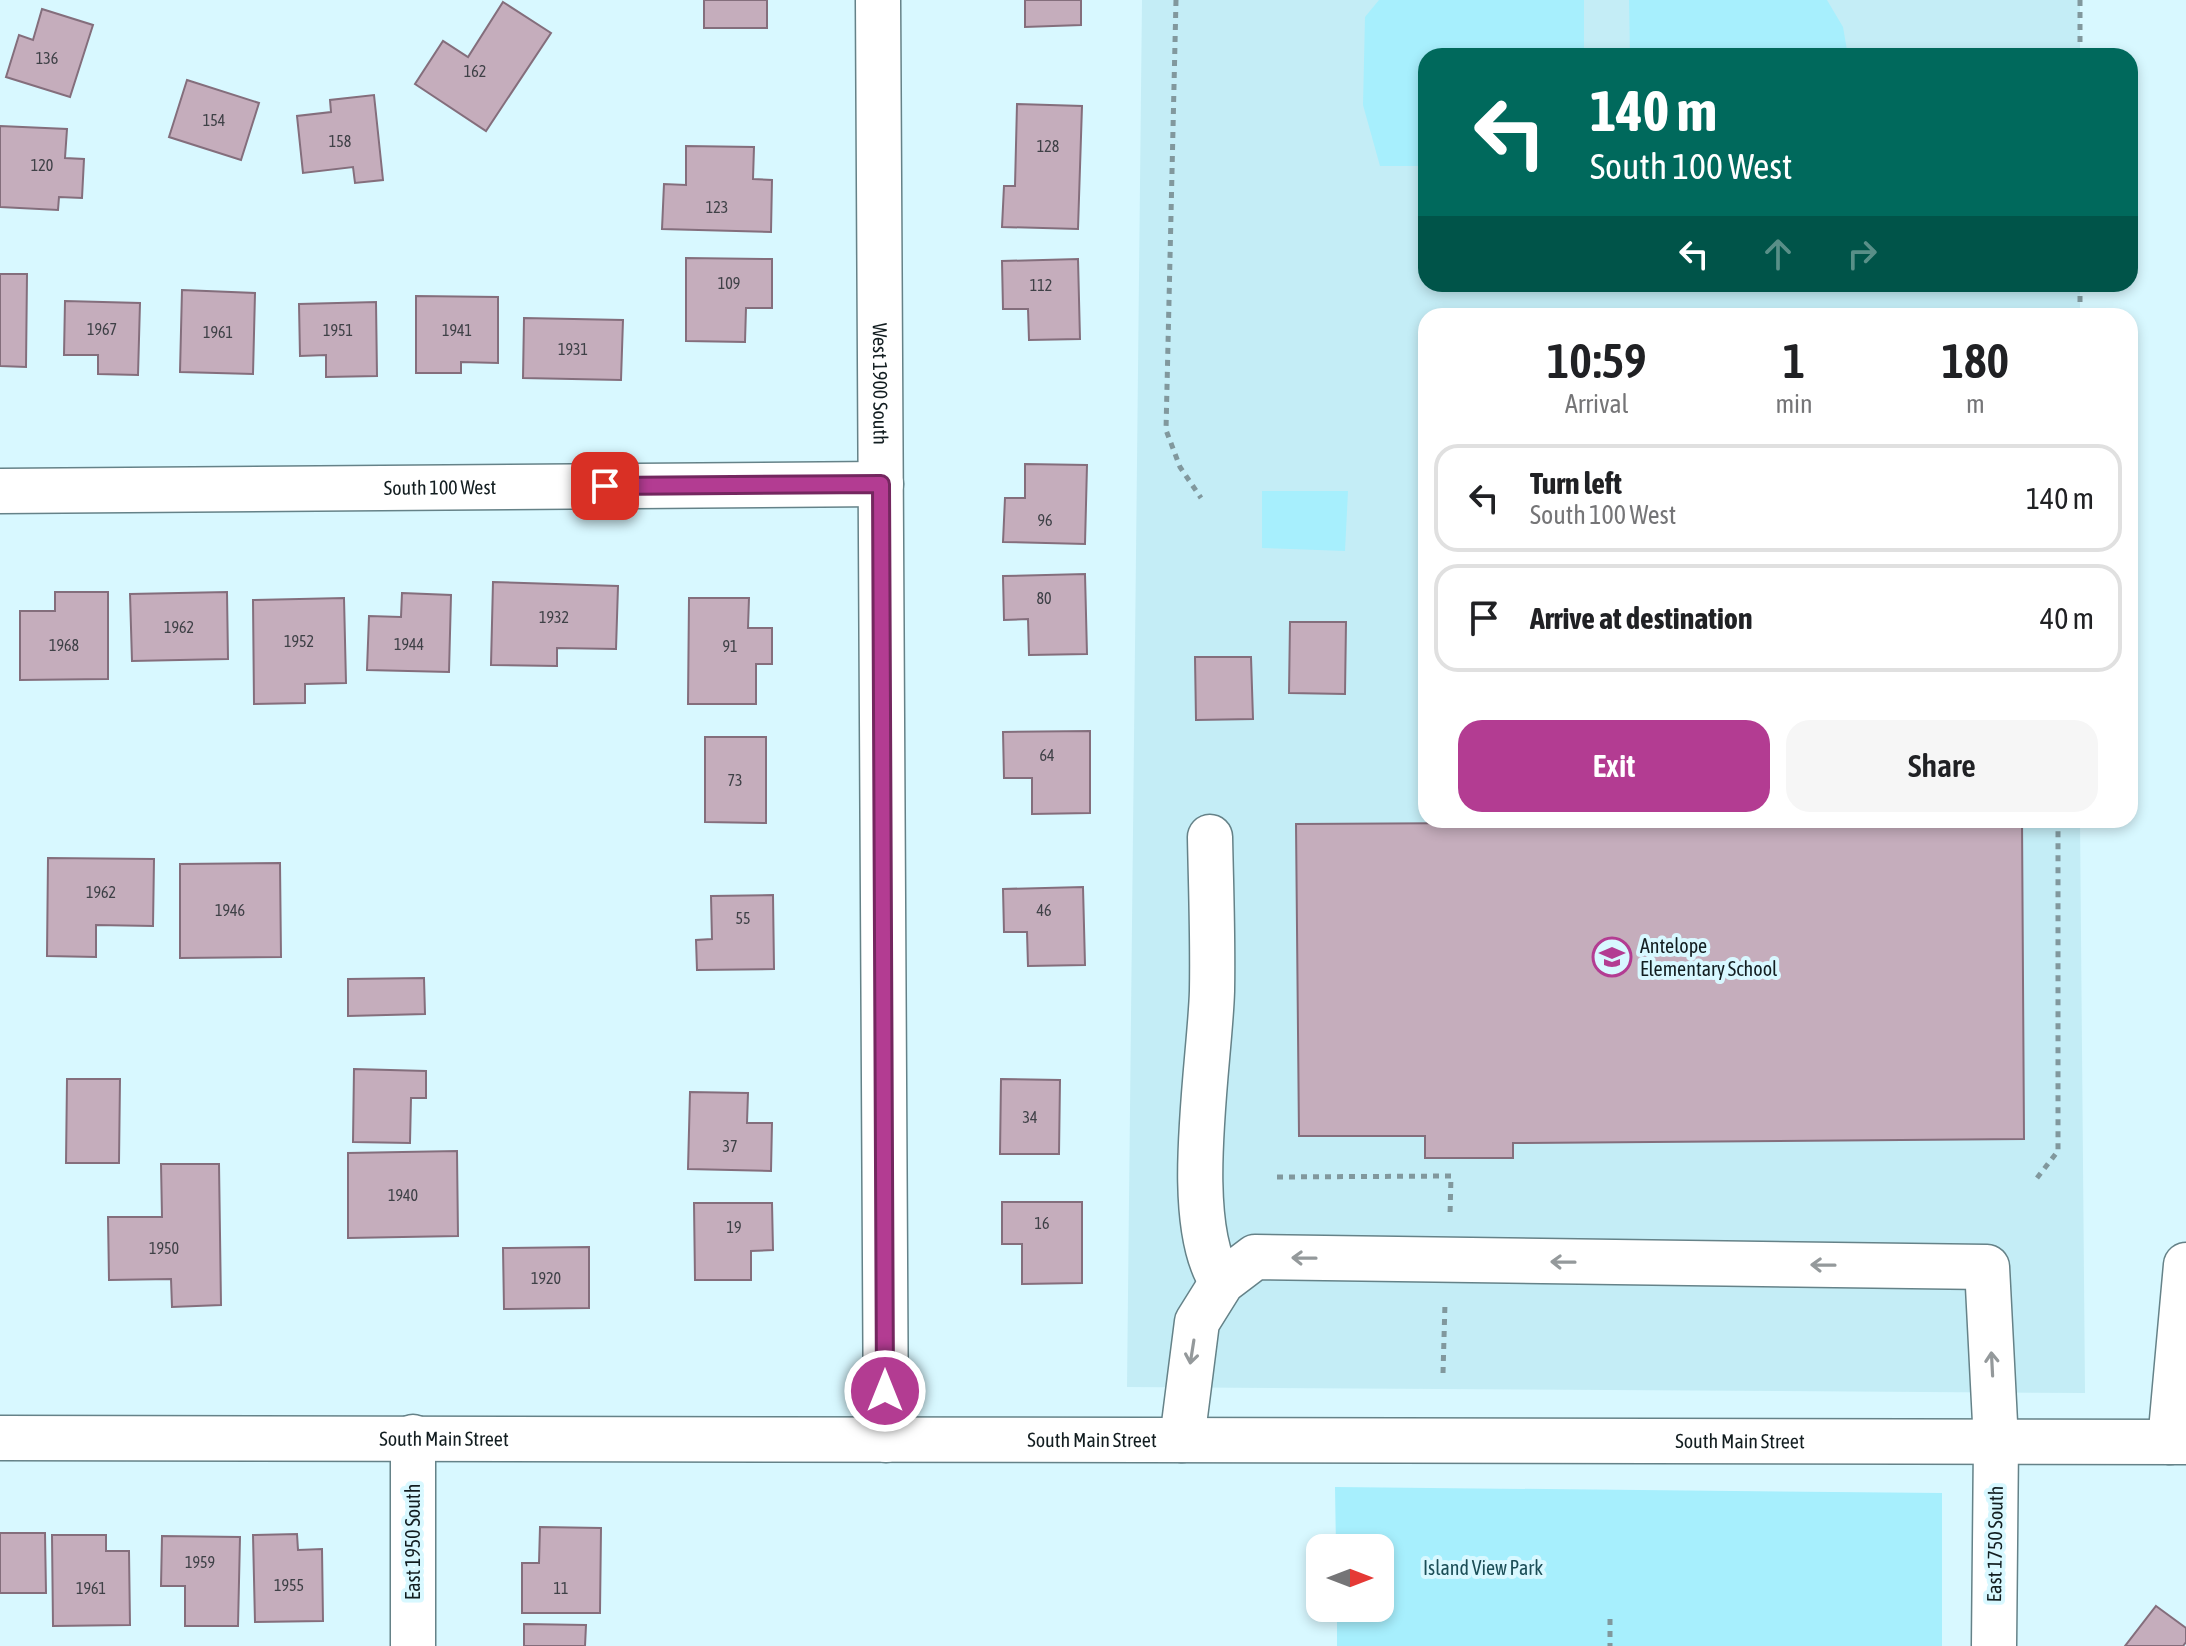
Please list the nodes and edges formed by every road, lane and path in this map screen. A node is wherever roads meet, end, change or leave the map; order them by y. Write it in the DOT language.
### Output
graph roads {
  1 [pos="878,0"];
  2 [pos="1176,0"];
  3 [pos="2080,0"];
  4 [pos="2080,48"];
  5 [pos="881,484"];
  6 [pos="0,491"];
  7 [pos="1201,498"];
  8 [pos="2058,828"];
  9 [pos="1210,837"];
  10 [pos="1277,1177"];
  11 [pos="2037,1178"];
  12 [pos="1450,1220"];
  13 [pos="2186,1265"];
  14 [pos="1222,1282"];
  15 [pos="1445,1300"];
  16 [pos="1443,1373"];
  17 [pos="413,1437"];
  18 [pos="0,1438"];
  19 [pos="886,1440"];
  20 [pos="1182,1440"];
  21 [pos="1996,1442"];
  22 [pos="2178,1442"];
  23 [pos="1610,1619"];
  24 [pos="413,1646"];
  25 [pos="1610,1646"];
  26 [pos="1994,1646"];
  1 -- 5 [label="street, West 1900 South"];
  2 -- 7 [label="path"];
  3 -- 4 [label="path"];
  5 -- 6 [label="street, South 100 West"];
  5 -- 19 [label="street, West 1900 South"];
  8 -- 11 [label="path"];
  9 -- 14 [label="street"];
  10 -- 12 [label="path"];
  13 -- 22 [label="street"];
  14 -- 20 [label="street, one-way"];
  21 -- 14 [label="street, East 1750 South, one-way"];
  15 -- 16 [label="path"];
  17 -- 18 [label="street, South Main Street"];
  17 -- 19 [label="street, South Main Street"];
  17 -- 24 [label="street, East 1950 South"];
  19 -- 20 [label="street, South Main Street"];
  20 -- 21 [label="street, South Main Street"];
  21 -- 22 [label="street, South Main Street"];
  21 -- 26 [label="street, East 1750 South"];
  23 -- 25 [label="path"];
}
